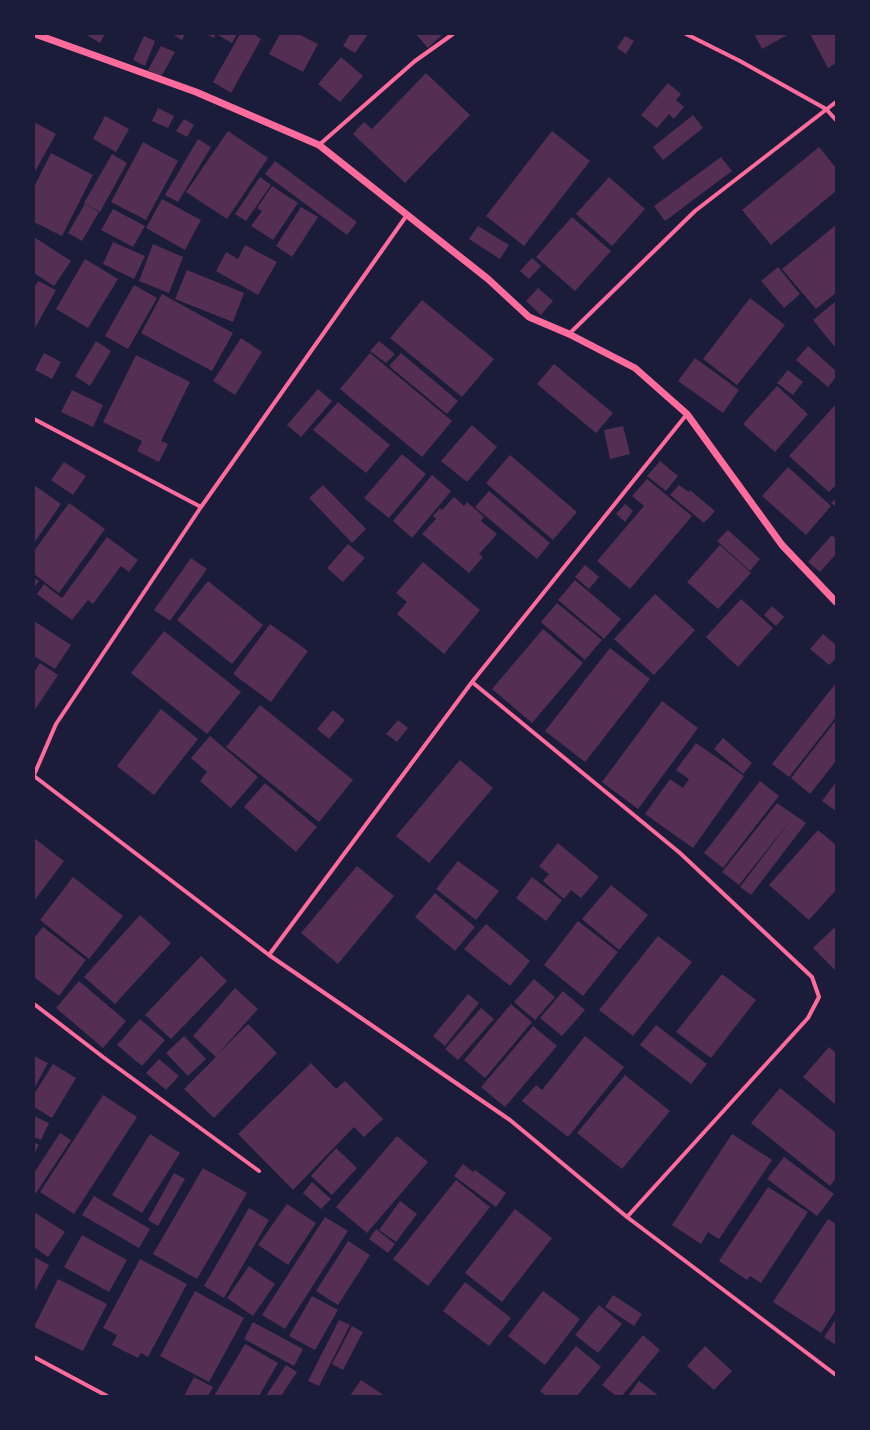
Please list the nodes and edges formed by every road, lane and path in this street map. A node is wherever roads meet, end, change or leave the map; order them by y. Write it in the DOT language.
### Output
graph roads {
  1 [pos="35,34"];
  2 [pos="454,34"];
  3 [pos="686,34"];
  4 [pos="836,102"];
  5 [pos="826,109"];
  6 [pos="836,120"];
  7 [pos="319,145"];
  8 [pos="407,215"];
  9 [pos="569,334"];
  10 [pos="687,414"];
  11 [pos="34,419"];
  12 [pos="200,507"];
  13 [pos="836,602"];
  14 [pos="472,682"];
  15 [pos="34,775"];
  16 [pos="269,955"];
  17 [pos="34,1004"];
  18 [pos="259,1171"];
  19 [pos="627,1217"];
  20 [pos="34,1357"];
  21 [pos="836,1375"];
  22 [pos="107,1396"];
  1 -- 7 [label="street"];
  2 -- 7 [label="street"];
  3 -- 5 [label="street"];
  4 -- 5 [label="street"];
  5 -- 6 [label="street"];
  5 -- 9 [label="street"];
  7 -- 8 [label="street"];
  8 -- 9 [label="street"];
  8 -- 12 [label="street"];
  9 -- 10 [label="street"];
  10 -- 13 [label="street"];
  10 -- 14 [label="street"];
  11 -- 12 [label="street"];
  12 -- 15 [label="street"];
  14 -- 16 [label="street"];
  14 -- 19 [label="street"];
  15 -- 16 [label="street"];
  16 -- 19 [label="street"];
  17 -- 18 [label="street"];
  19 -- 21 [label="street"];
  20 -- 22 [label="street"];
}
